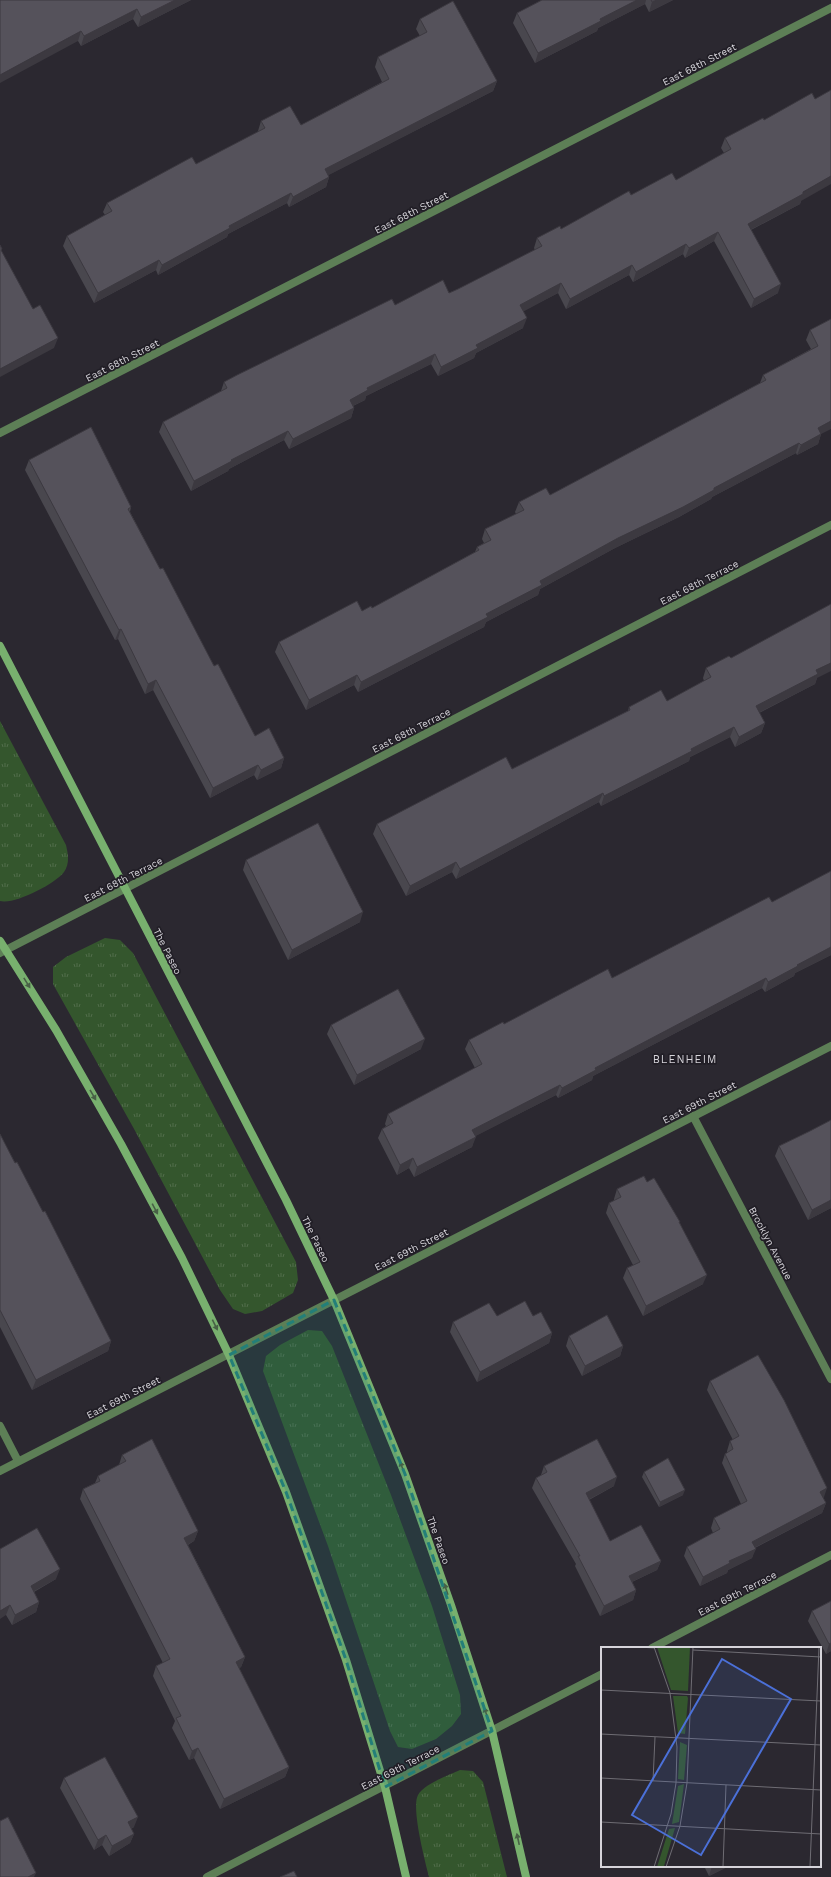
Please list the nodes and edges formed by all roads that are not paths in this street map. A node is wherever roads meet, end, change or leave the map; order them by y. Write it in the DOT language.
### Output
graph roads {
  1 [pos="831,8"];
  2 [pos="0,433"];
  3 [pos="831,525"];
  4 [pos="0,646"];
  5 [pos="124,889"];
  6 [pos="0,941"];
  7 [pos="3,951"];
  8 [pos="831,1046"];
  9 [pos="693,1116"];
  10 [pos="334,1300"];
  11 [pos="230,1355"];
  12 [pos="831,1379"];
  13 [pos="0,1426"];
  14 [pos="18,1461"];
  15 [pos="0,1471"];
  16 [pos="831,1555"];
  17 [pos="654,1647"];
  18 [pos="601,1675"];
  19 [pos="492,1731"];
  20 [pos="384,1787"];
  21 [pos="207,1877"];
  22 [pos="406,1877"];
  23 [pos="526,1877"];
  1 -- 2 [label="street, East 68th Street"];
  3 -- 5 [label="street, East 68th Terrace"];
  4 -- 5 [label="main road, The Paseo"];
  5 -- 7 [label="street, East 68th Terrace"];
  5 -- 10 [label="main road, The Paseo"];
  6 -- 7 [label="main road"];
  7 -- 11 [label="main road, one-way"];
  8 -- 9 [label="street, East 69th Street"];
  9 -- 10 [label="street, East 69th Street"];
  9 -- 12 [label="street, Brooklyn Avenue"];
  10 -- 11 [label="street, East 69th Street"];
  19 -- 10 [label="main road, The Paseo, one-way"];
  11 -- 14 [label="street, East 69th Street"];
  11 -- 20 [label="main road"];
  13 -- 14 [label="street"];
  14 -- 15 [label="street, East 69th Street"];
  16 -- 17 [label="street, East 69th Terrace"];
  18 -- 19 [label="street, East 69th Terrace"];
  19 -- 20 [label="street, East 69th Terrace"];
  23 -- 19 [label="main road, The Paseo, one-way"];
  20 -- 21 [label="street, East 69th Terrace"];
  20 -- 22 [label="main road"];
}
